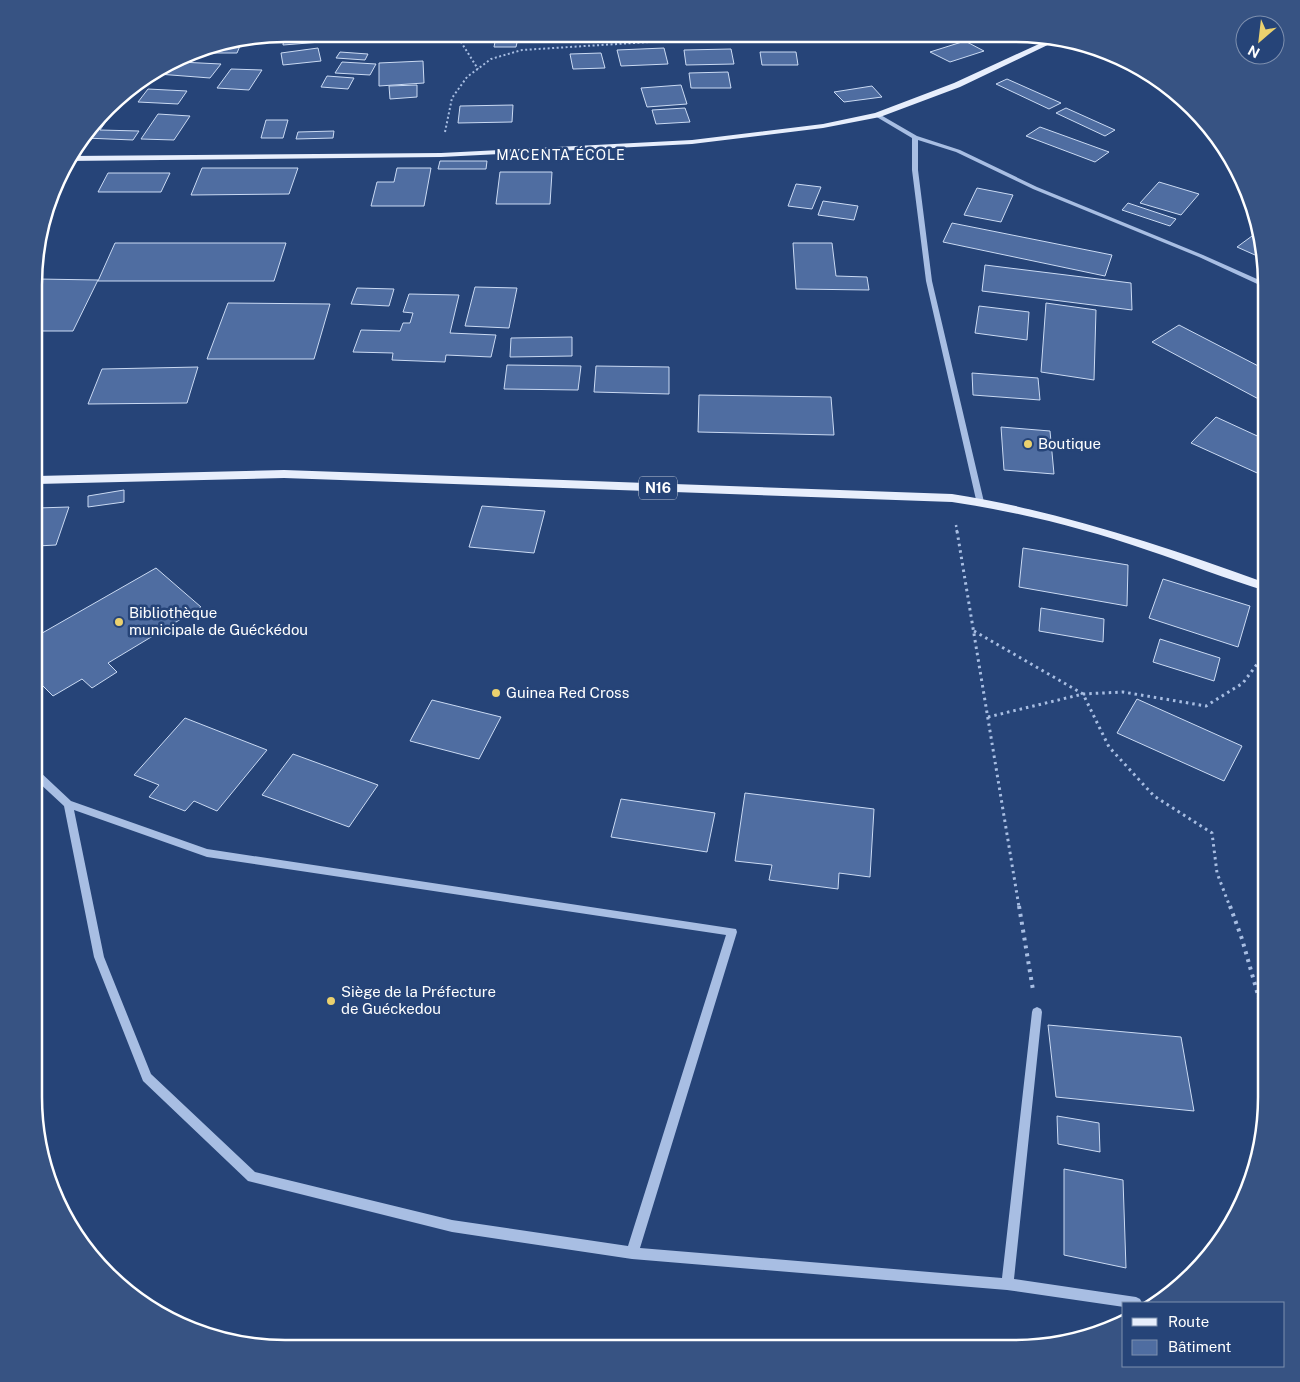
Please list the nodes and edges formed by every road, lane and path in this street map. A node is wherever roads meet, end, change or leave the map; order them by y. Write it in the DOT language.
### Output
graph roads {
  1 [pos="461,42"];
  2 [pos="690,42"];
  3 [pos="1043,45"];
  4 [pos="478,69"];
  5 [pos="877,115"];
  6 [pos="915,137"];
  7 [pos="441,155"];
  8 [pos="77,160"];
  9 [pos="1258,282"];
  10 [pos="42,480"];
  11 [pos="952,498"];
  12 [pos="980,502"];
  13 [pos="1258,584"];
  14 [pos="974,631"];
  15 [pos="1258,663"];
  16 [pos="1083,694"];
  17 [pos="988,716"];
  18 [pos="42,780"];
  19 [pos="68,804"];
  20 [pos="1258,994"];
  21 [pos="1037,1012"];
  22 [pos="632,1253"];
  23 [pos="1007,1284"];
  24 [pos="1129,1302"];
  1 -- 4 [label="path"];
  2 -- 4 [label="path"];
  3 -- 5 [label="main road"];
  4 -- 7 [label="path"];
  5 -- 6 [label="street"];
  5 -- 7 [label="main road"];
  6 -- 9 [label="street"];
  6 -- 12 [label="street"];
  7 -- 8 [label="main road"];
  10 -- 11 [label="main road, N16"];
  11 -- 12 [label="main road, N16"];
  11 -- 14 [label="path"];
  12 -- 13 [label="main road, N16"];
  14 -- 16 [label="path"];
  14 -- 17 [label="path"];
  15 -- 16 [label="path"];
  16 -- 17 [label="path"];
  16 -- 20 [label="path"];
  17 -- 21 [label="path"];
  18 -- 19 [label="street"];
  19 -- 22 [label="street"];
  19 -- 22 [label="street"];
  21 -- 23 [label="street"];
  22 -- 23 [label="street"];
  23 -- 24 [label="street"];
}
